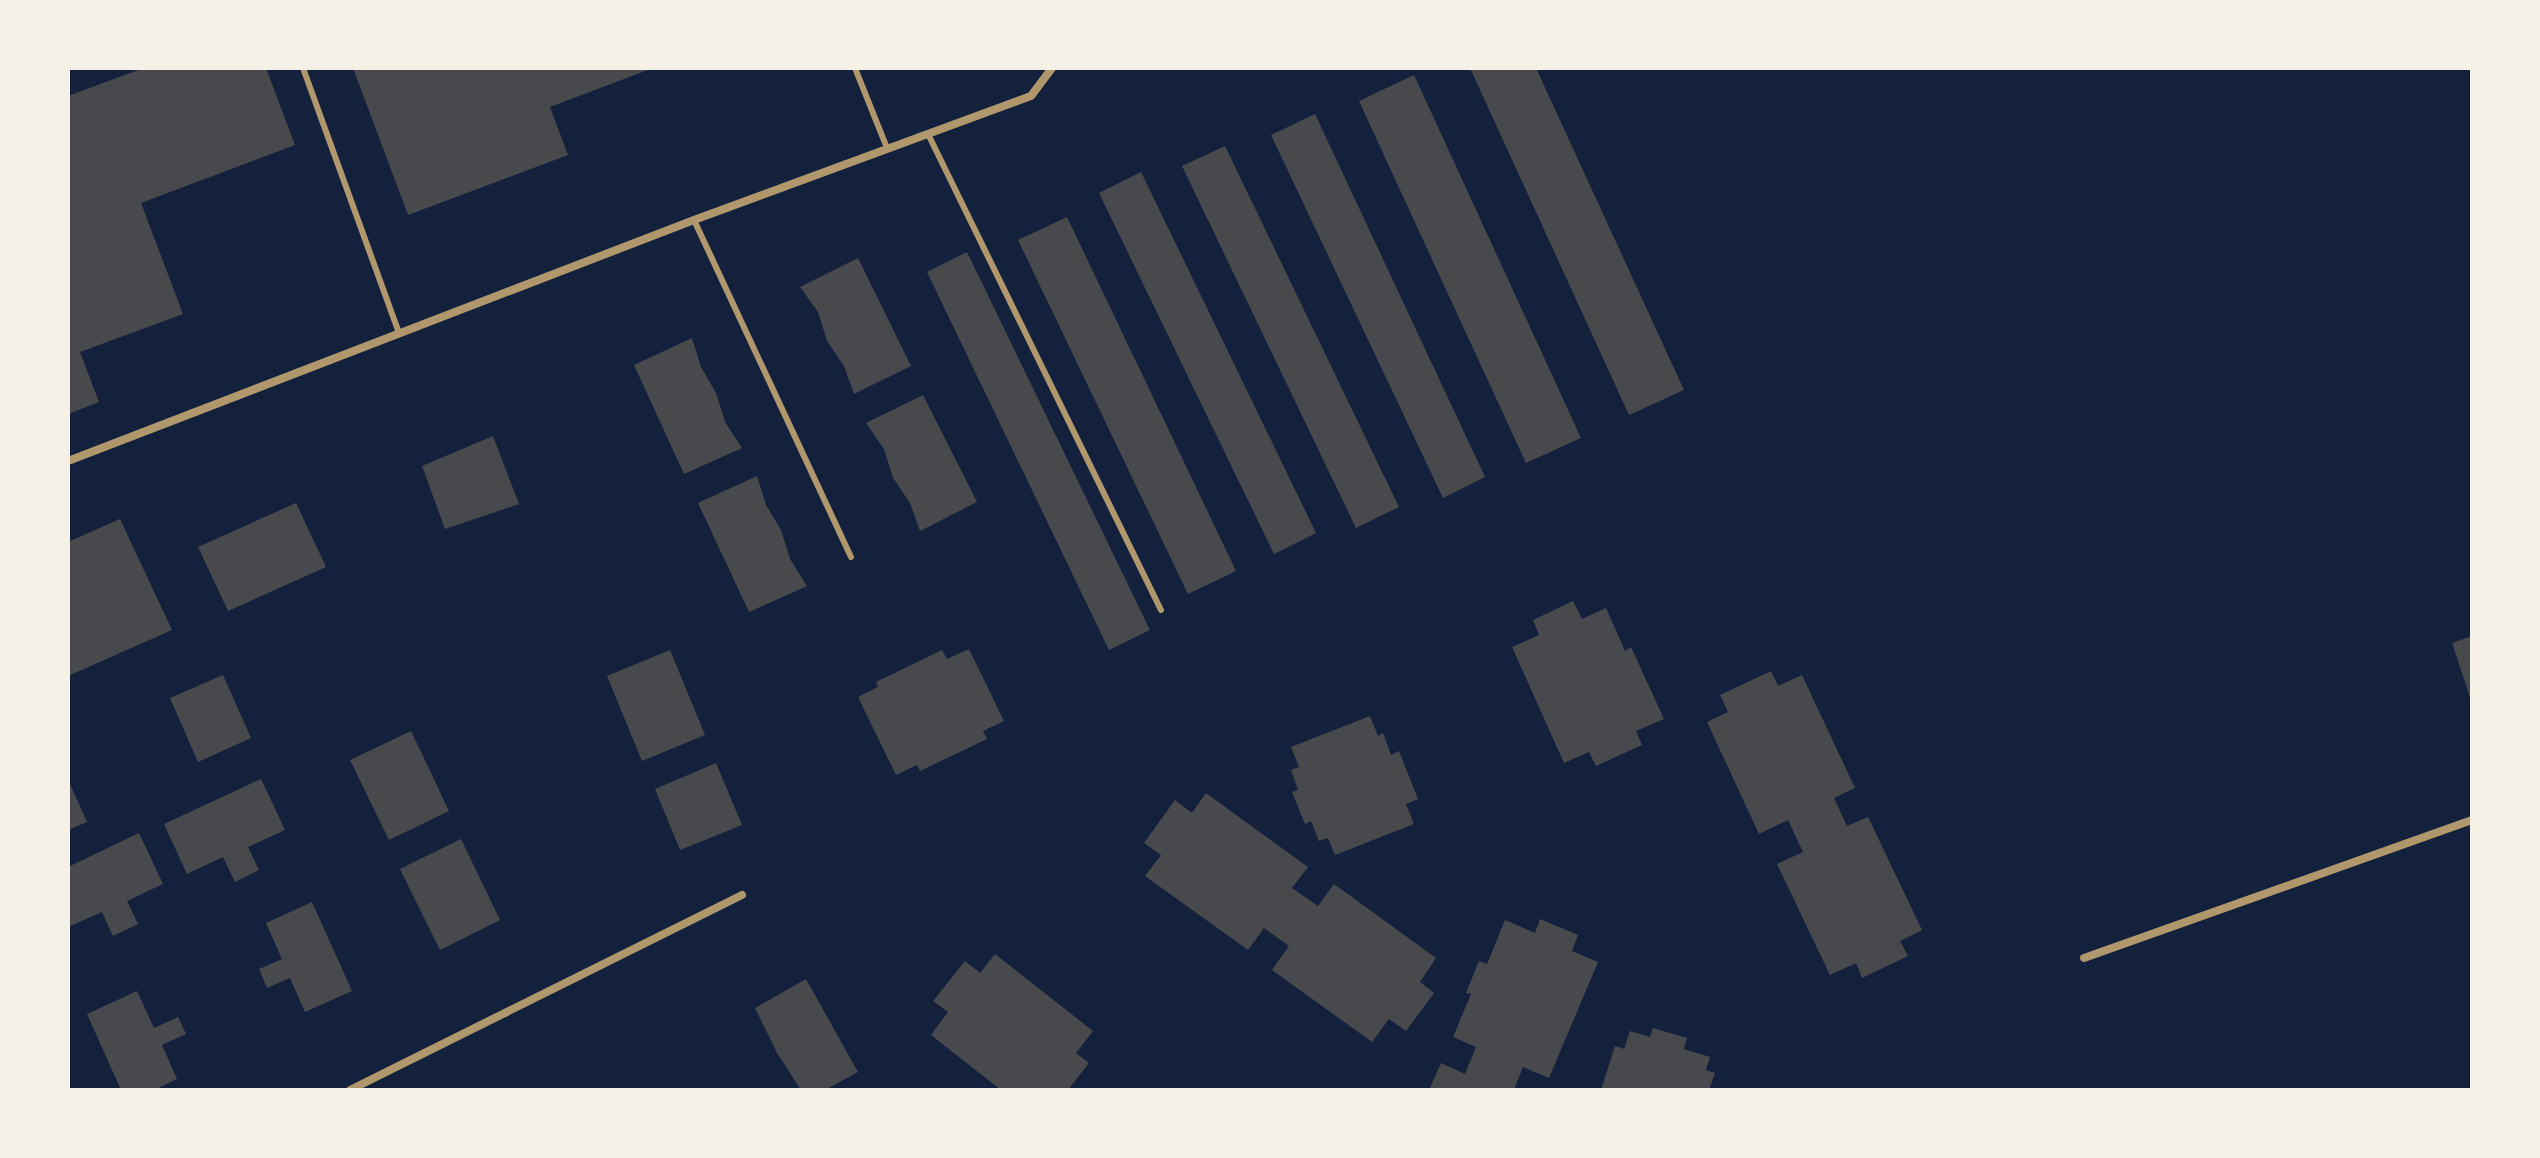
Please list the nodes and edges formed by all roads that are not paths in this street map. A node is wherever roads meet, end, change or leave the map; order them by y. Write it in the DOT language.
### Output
graph roads {
  1 [pos="303,68"];
  2 [pos="855,68"];
  3 [pos="1052,68"];
  4 [pos="928,134"];
  5 [pos="887,148"];
  6 [pos="694,220"];
  7 [pos="399,333"];
  8 [pos="68,461"];
  9 [pos="851,557"];
  10 [pos="1161,610"];
  11 [pos="2472,820"];
  12 [pos="742,895"];
  13 [pos="2084,958"];
  14 [pos="350,1090"];
  1 -- 7 [label="lane"];
  2 -- 5 [label="lane"];
  3 -- 4 [label="street"];
  4 -- 5 [label="street"];
  4 -- 10 [label="lane"];
  5 -- 6 [label="street"];
  6 -- 7 [label="street"];
  6 -- 9 [label="lane"];
  7 -- 8 [label="street"];
  11 -- 13 [label="street"];
  12 -- 14 [label="street"];
}
